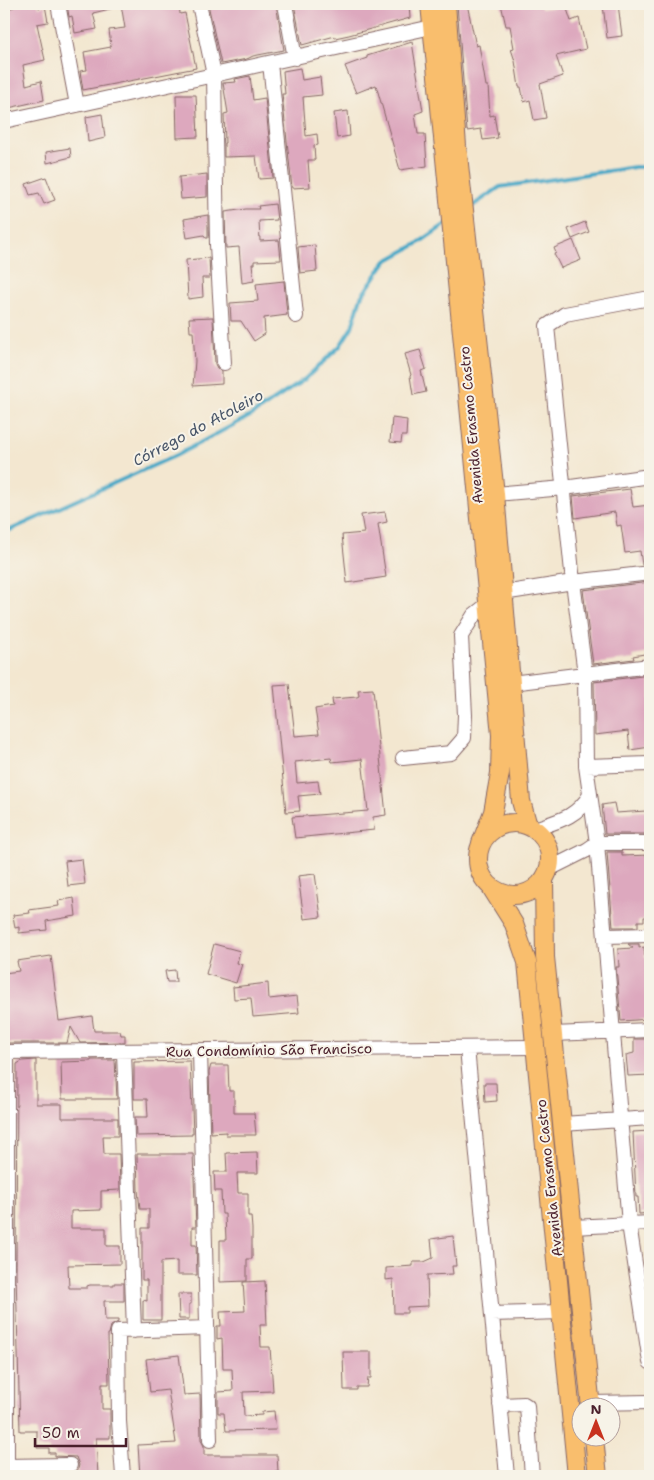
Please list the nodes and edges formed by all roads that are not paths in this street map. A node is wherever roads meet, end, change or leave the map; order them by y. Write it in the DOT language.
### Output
graph roads {
  1 [pos="58,4"];
  2 [pos="199,4"];
  3 [pos="284,4"];
  4 [pos="430,4"];
  5 [pos="446,4"];
  6 [pos="432,27"];
  7 [pos="295,58"];
  8 [pos="270,63"];
  9 [pos="214,75"];
  10 [pos="78,105"];
  11 [pos="4,121"];
  12 [pos="456,203"];
  13 [pos="460,244"];
  14 [pos="650,298"];
  15 [pos="296,316"];
  16 [pos="224,363"];
  17 [pos="650,476"];
  18 [pos="564,488"];
  19 [pos="495,494"];
  20 [pos="650,573"];
  21 [pos="574,582"];
  22 [pos="503,593"];
  23 [pos="488,604"];
  24 [pos="650,666"];
  25 [pos="585,674"];
  26 [pos="511,683"];
  27 [pos="404,758"];
  28 [pos="650,764"];
  29 [pos="586,766"];
  30 [pos="590,795"];
  31 [pos="531,828"];
  32 [pos="481,843"];
  33 [pos="597,843"];
  34 [pos="650,843"];
  35 [pos="547,874"];
  36 [pos="492,888"];
  37 [pos="650,935"];
  38 [pos="605,936"];
  39 [pos="650,1030"];
  40 [pos="614,1032"];
  41 [pos="553,1034"];
  42 [pos="535,1047"];
  43 [pos="467,1048"];
  44 [pos="200,1051"];
  45 [pos="5,1052"];
  46 [pos="124,1052"];
  47 [pos="650,1118"];
  48 [pos="622,1119"];
  49 [pos="563,1124"];
  50 [pos="650,1223"];
  51 [pos="629,1224"];
  52 [pos="573,1227"];
  53 [pos="562,1312"];
  54 [pos="492,1314"];
  55 [pos="207,1328"];
  56 [pos="134,1331"];
  57 [pos="650,1362"];
  58 [pos="590,1398"];
  59 [pos="650,1402"];
  60 [pos="622,1403"];
  61 [pos="500,1405"];
  62 [pos="210,1440"];
  63 [pos="595,1448"];
  64 [pos="70,1465"];
  65 [pos="5,1466"];
  66 [pos="122,1471"];
  67 [pos="507,1476"];
  68 [pos="532,1476"];
  69 [pos="577,1476"];
  70 [pos="598,1476"];
  1 -- 10 [label="street"];
  2 -- 9 [label="street"];
  3 -- 7 [label="street"];
  4 -- 6 [label="main road, Avenida Erasmo Castro"];
  5 -- 12 [label="main road, Avenida Erasmo Castro"];
  6 -- 7 [label="street"];
  6 -- 12 [label="main road, Avenida Erasmo Castro"];
  7 -- 8 [label="street"];
  8 -- 9 [label="street"];
  8 -- 15 [label="street"];
  9 -- 10 [label="street"];
  9 -- 16 [label="street"];
  10 -- 11 [label="street"];
  12 -- 13 [label="main road, Avenida Erasmo Castro"];
  13 -- 19 [label="main road, Avenida Erasmo Castro"];
  13 -- 23 [label="main road, Avenida Erasmo Castro"];
  14 -- 18 [label="street"];
  17 -- 18 [label="street"];
  18 -- 19 [label="street"];
  18 -- 21 [label="street"];
  19 -- 22 [label="main road, Avenida Erasmo Castro"];
  20 -- 21 [label="street"];
  21 -- 22 [label="street"];
  21 -- 25 [label="street"];
  22 -- 26 [label="main road, Avenida Erasmo Castro"];
  23 -- 27 [label="street"];
  23 -- 32 [label="main road, Avenida Erasmo Castro"];
  24 -- 25 [label="street"];
  25 -- 26 [label="street"];
  25 -- 29 [label="street"];
  26 -- 31 [label="main road, Avenida Erasmo Castro"];
  28 -- 29 [label="street"];
  29 -- 30 [label="street"];
  30 -- 31 [label="street"];
  30 -- 33 [label="street"];
  31 -- 32 [label="main road"];
  31 -- 35 [label="main road"];
  32 -- 36 [label="main road"];
  33 -- 34 [label="street"];
  33 -- 35 [label="street"];
  33 -- 38 [label="street"];
  35 -- 36 [label="main road"];
  35 -- 41 [label="main road, Avenida Erasmo Castro"];
  36 -- 42 [label="main road, Avenida Erasmo Castro"];
  37 -- 38 [label="street"];
  38 -- 40 [label="street"];
  39 -- 40 [label="street"];
  40 -- 41 [label="street"];
  40 -- 48 [label="street"];
  41 -- 49 [label="main road, Avenida Erasmo Castro"];
  42 -- 43 [label="street, Rua Condomínio São Francisco"];
  42 -- 53 [label="main road, Avenida Erasmo Castro"];
  43 -- 44 [label="street, Rua Condomínio São Francisco"];
  43 -- 54 [label="street"];
  44 -- 46 [label="street, Rua Condomínio São Francisco"];
  44 -- 55 [label="street"];
  45 -- 46 [label="street, Rua Condomínio São Francisco"];
  45 -- 65 [label="street"];
  46 -- 56 [label="street"];
  47 -- 48 [label="street"];
  48 -- 49 [label="street"];
  48 -- 51 [label="street"];
  49 -- 52 [label="main road, Avenida Erasmo Castro"];
  50 -- 51 [label="street"];
  51 -- 52 [label="street"];
  51 -- 57 [label="street"];
  52 -- 58 [label="main road, Avenida Erasmo Castro"];
  53 -- 54 [label="street"];
  53 -- 69 [label="main road, Avenida Erasmo Castro"];
  54 -- 61 [label="street"];
  55 -- 56 [label="street"];
  55 -- 62 [label="street"];
  56 -- 66 [label="street"];
  59 -- 60 [label="street"];
  61 -- 67 [label="street"];
  61 -- 68 [label="street"];
  63 -- 70 [label="main road"];
  64 -- 65 [label="street"];
}
